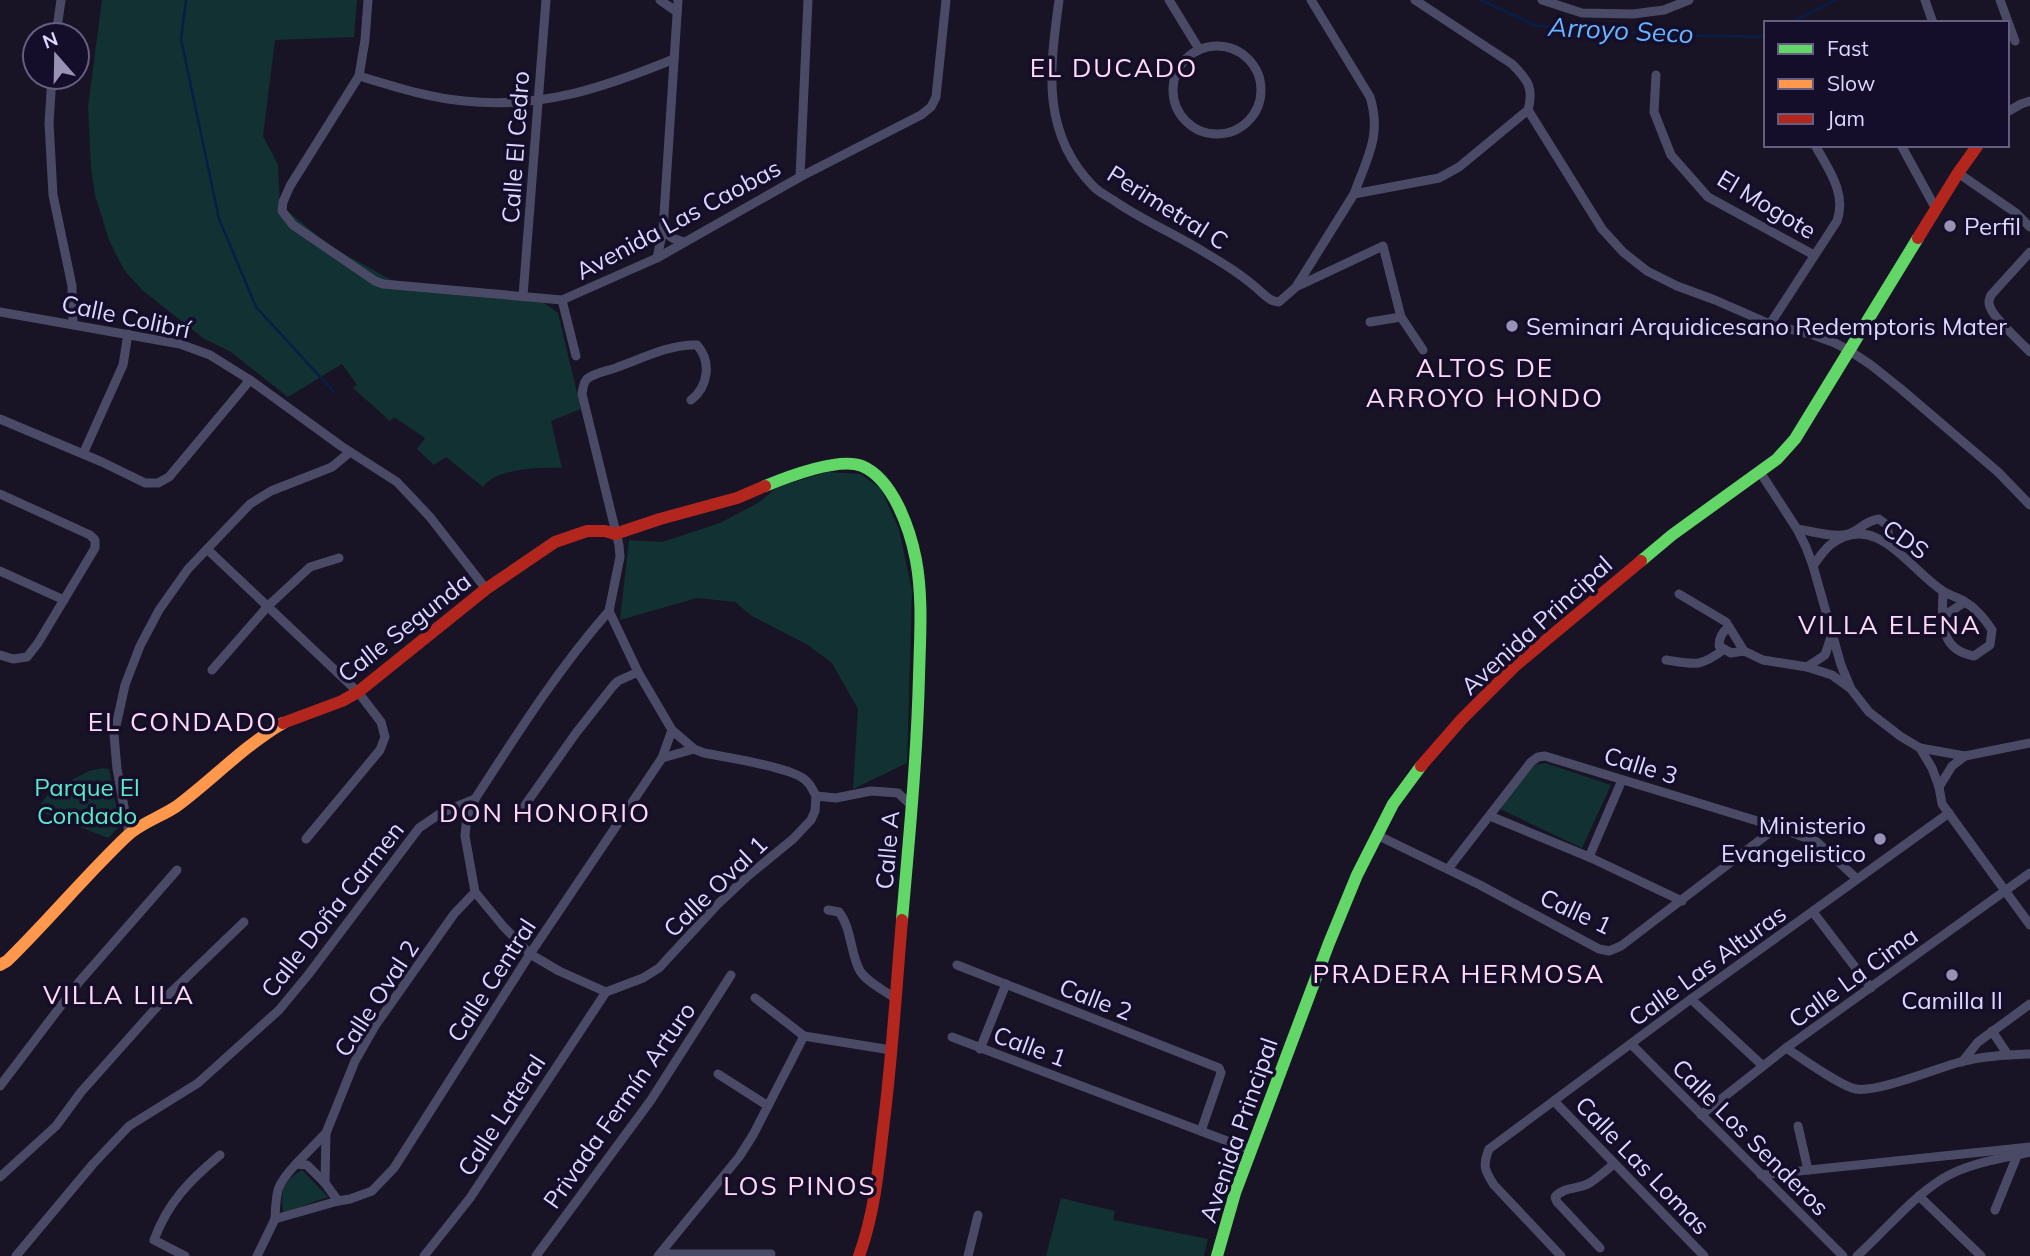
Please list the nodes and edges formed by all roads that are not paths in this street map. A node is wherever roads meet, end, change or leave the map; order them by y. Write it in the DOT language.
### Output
graph roads {
  1 [pos="61,0"];
  2 [pos="368,0"];
  3 [pos="546,0"];
  4 [pos="660,0"];
  5 [pos="678,0"];
  6 [pos="808,0"];
  7 [pos="946,0"];
  8 [pos="1059,0"];
  9 [pos="1168,0"];
  10 [pos="1311,0"];
  11 [pos="1415,0"];
  12 [pos="1542,0"];
  13 [pos="1689,0"];
  14 [pos="1925,0"];
  15 [pos="2000,0"];
  16 [pos="677,12"];
  17 [pos="58,21"];
  18 [pos="1932,21"];
  19 [pos="2008,21"];
  20 [pos="2009,25"];
  21 [pos="2015,41"];
  22 [pos="1199,49"];
  23 [pos="674,59"];
  24 [pos="1656,75"];
  25 [pos="359,76"];
  26 [pos="51,91"];
  27 [pos="538,100"];
  28 [pos="2030,101"];
  29 [pos="1528,110"];
  30 [pos="2009,111"];
  31 [pos="1816,147"];
  32 [pos="1902,147"];
  33 [pos="1977,147"];
  34 [pos="1958,173"];
  35 [pos="800,177"];
  36 [pos="1354,194"];
  37 [pos="1936,209"];
  38 [pos="2030,227"];
  39 [pos="663,230"];
  40 [pos="684,243"];
  41 [pos="2030,252"];
  42 [pos="1814,255"];
  43 [pos="657,258"];
  44 [pos="1296,286"];
  45 [pos="523,296"];
  46 [pos="562,300"];
  47 [pos="0,312"];
  48 [pos="1401,317"];
  49 [pos="1370,322"];
  50 [pos="73,324"];
  51 [pos="1770,324"];
  52 [pos="128,334"];
  53 [pos="1423,350"];
  54 [pos="1850,351"];
  55 [pos="2030,352"];
  56 [pos="576,356"];
  57 [pos="250,380"];
  58 [pos="691,400"];
  59 [pos="0,419"];
  60 [pos="350,452"];
  61 [pos="83,454"];
  62 [pos="859,465"];
  63 [pos="1760,472"];
  64 [pos="0,494"];
  65 [pos="2030,506"];
  66 [pos="1797,528"];
  67 [pos="615,534"];
  68 [pos="1847,534"];
  69 [pos="1890,545"];
  70 [pos="207,549"];
  71 [pos="339,558"];
  72 [pos="1813,566"];
  73 [pos="0,571"];
  74 [pos="486,589"];
  75 [pos="1943,591"];
  76 [pos="1679,594"];
  77 [pos="64,600"];
  78 [pos="1965,602"];
  79 [pos="268,606"];
  80 [pos="609,611"];
  81 [pos="1942,617"];
  82 [pos="1729,626"];
  83 [pos="1832,635"];
  84 [pos="1723,650"];
  85 [pos="1744,651"];
  86 [pos="0,655"];
  87 [pos="1666,660"];
  88 [pos="1807,667"];
  89 [pos="212,670"];
  90 [pos="638,671"];
  91 [pos="1851,689"];
  92 [pos="358,692"];
  93 [pos="672,730"];
  94 [pos="2030,743"];
  95 [pos="1920,748"];
  96 [pos="694,749"];
  97 [pos="1965,756"];
  98 [pos="662,758"];
  99 [pos="1622,780"];
  100 [pos="1939,787"];
  101 [pos="816,796"];
  102 [pos="475,799"];
  103 [pos="912,806"];
  104 [pos="523,808"];
  105 [pos="1949,813"];
  106 [pos="1490,816"];
  107 [pos="1777,827"];
  108 [pos="129,834"];
  109 [pos="1377,835"];
  110 [pos="306,839"];
  111 [pos="1589,857"];
  112 [pos="1448,869"];
  113 [pos="177,870"];
  114 [pos="2030,873"];
  115 [pos="1857,879"];
  116 [pos="2006,890"];
  117 [pos="475,892"];
  118 [pos="1682,901"];
  119 [pos="828,910"];
  120 [pos="1813,912"];
  121 [pos="244,922"];
  122 [pos="2030,925"];
  123 [pos="530,954"];
  124 [pos="0,965"];
  125 [pos="957,965"];
  126 [pos="731,975"];
  127 [pos="1006,984"];
  128 [pos="1871,988"];
  129 [pos="606,992"];
  130 [pos="755,998"];
  131 [pos="896,999"];
  132 [pos="1690,999"];
  133 [pos="2030,1004"];
  134 [pos="1992,1031"];
  135 [pos="804,1035"];
  136 [pos="952,1037"];
  137 [pos="1631,1044"];
  138 [pos="1786,1048"];
  139 [pos="980,1049"];
  140 [pos="891,1050"];
  141 [pos="2030,1054"];
  142 [pos="2008,1055"];
  143 [pos="1962,1062"];
  144 [pos="1763,1066"];
  145 [pos="718,1074"];
  146 [pos="0,1086"];
  147 [pos="1554,1101"];
  148 [pos="768,1106"];
  149 [pos="1701,1115"];
  150 [pos="1798,1126"];
  151 [pos="1201,1131"];
  152 [pos="326,1133"];
  153 [pos="2030,1147"];
  154 [pos="1251,1150"];
  155 [pos="2030,1153"];
  156 [pos="220,1155"];
  157 [pos="2017,1156"];
  158 [pos="296,1164"];
  159 [pos="1614,1164"];
  160 [pos="1808,1170"];
  161 [pos="1761,1175"];
  162 [pos="0,1177"];
  163 [pos="325,1183"];
  164 [pos="1919,1196"];
  165 [pos="338,1201"];
  166 [pos="1995,1210"];
  167 [pos="978,1215"];
  168 [pos="275,1219"];
  169 [pos="1600,1248"];
  170 [pos="771,1254"];
  171 [pos="659,1255"];
  172 [pos="737,1255"];
  173 [pos="16,1256"];
  174 [pos="185,1256"];
  175 [pos="257,1256"];
  176 [pos="424,1256"];
  177 [pos="537,1256"];
  178 [pos="859,1256"];
  179 [pos="968,1256"];
  180 [pos="1217,1256"];
  181 [pos="1561,1256"];
  182 [pos="1703,1256"];
  183 [pos="1843,1256"];
  184 [pos="1857,1256"];
  185 [pos="1981,1256"];
  1 -- 17 [label="street"];
  2 -- 25 [label="street, Avenida Las Caobas"];
  3 -- 27 [label="street, Calle El Cedro"];
  4 -- 16 [label="street"];
  5 -- 16 [label="street"];
  6 -- 35 [label="street"];
  7 -- 35 [label="street, Avenida Las Caobas"];
  8 -- 44 [label="street, Perimetral C"];
  9 -- 22 [label="street"];
  10 -- 36 [label="street"];
  11 -- 29 [label="street"];
  12 -- 13 [label="street"];
  14 -- 18 [label="street"];
  15 -- 19 [label="street"];
  16 -- 23 [label="street"];
  20 -- 21 [label="street"];
  22 -- 22 [label="street"];
  23 -- 27 [label="street"];
  23 -- 39 [label="street"];
  24 -- 42 [label="street, El Mogote"];
  25 -- 27 [label="street"];
  25 -- 45 [label="street, Avenida Las Caobas"];
  26 -- 50 [label="street"];
  27 -- 45 [label="street, Calle El Cedro"];
  28 -- 30 [label="street"];
  29 -- 36 [label="street"];
  29 -- 51 [label="street"];
  31 -- 42 [label="street"];
  32 -- 37 [label="street"];
  33 -- 34 [label="street, Avenida Principal"];
  34 -- 37 [label="street, Avenida Principal"];
  34 -- 38 [label="street"];
  35 -- 40 [label="street, Avenida Las Caobas"];
  36 -- 44 [label="street"];
  37 -- 54 [label="street, Avenida Principal"];
  39 -- 40 [label="street"];
  39 -- 43 [label="street"];
  40 -- 43 [label="street, Avenida Las Caobas"];
  41 -- 55 [label="street"];
  42 -- 51 [label="street"];
  43 -- 46 [label="street, Avenida Las Caobas"];
  44 -- 48 [label="street"];
  45 -- 46 [label="street, Avenida Las Caobas"];
  46 -- 56 [label="street"];
  47 -- 50 [label="street, Calle Colibrí"];
  48 -- 49 [label="street"];
  48 -- 53 [label="street"];
  50 -- 52 [label="street, Calle Colibrí"];
  51 -- 54 [label="street"];
  52 -- 57 [label="street, Calle Colibrí"];
  52 -- 61 [label="street"];
  54 -- 63 [label="street, Avenida Principal"];
  54 -- 65 [label="street"];
  57 -- 60 [label="street, Calle Colibrí"];
  57 -- 61 [label="street"];
  58 -- 67 [label="street"];
  59 -- 61 [label="street"];
  60 -- 70 [label="street"];
  60 -- 74 [label="street, Calle Colibrí"];
  62 -- 67 [label="street, Calle Segunda"];
  62 -- 103 [label="street, Calle A"];
  63 -- 66 [label="street"];
  63 -- 109 [label="street, Avenida Principal"];
  64 -- 77 [label="street"];
  66 -- 68 [label="street"];
  66 -- 72 [label="street"];
  67 -- 74 [label="street, Calle Segunda"];
  67 -- 80 [label="street"];
  68 -- 69 [label="street, CDS"];
  68 -- 69 [label="street"];
  68 -- 72 [label="street, CDS"];
  69 -- 75 [label="street, CDS"];
  70 -- 79 [label="street"];
  70 -- 108 [label="street"];
  71 -- 79 [label="street"];
  72 -- 83 [label="street"];
  73 -- 77 [label="street"];
  74 -- 92 [label="street, Calle Segunda"];
  75 -- 78 [label="street, CDS"];
  75 -- 81 [label="street, CDS"];
  76 -- 82 [label="street"];
  77 -- 86 [label="street"];
  78 -- 81 [label="street"];
  78 -- 81 [label="street, CDS"];
  79 -- 89 [label="street"];
  79 -- 92 [label="street"];
  80 -- 90 [label="street"];
  80 -- 102 [label="street"];
  82 -- 84 [label="street"];
  82 -- 85 [label="street"];
  83 -- 88 [label="street"];
  83 -- 91 [label="street"];
  84 -- 85 [label="street"];
  84 -- 87 [label="street"];
  85 -- 88 [label="street"];
  88 -- 91 [label="street"];
  90 -- 93 [label="street"];
  90 -- 104 [label="street"];
  91 -- 95 [label="street"];
  92 -- 108 [label="street, Calle Segunda"];
  92 -- 110 [label="street"];
  93 -- 96 [label="street"];
  93 -- 98 [label="street, Calle Central"];
  94 -- 97 [label="street"];
  95 -- 97 [label="street"];
  95 -- 100 [label="street"];
  96 -- 98 [label="street"];
  96 -- 101 [label="street"];
  97 -- 100 [label="street"];
  98 -- 123 [label="street, Calle Central"];
  99 -- 106 [label="street, Calle 3"];
  99 -- 107 [label="street, Calle 3"];
  99 -- 111 [label="street"];
  100 -- 105 [label="street"];
  101 -- 103 [label="street"];
  101 -- 129 [label="street, Calle Oval 1"];
  102 -- 117 [label="street"];
  102 -- 173 [label="street, Calle Doña Carmen"];
  103 -- 131 [label="street, Calle A"];
  105 -- 115 [label="street, Calle Las Alturas"];
  105 -- 116 [label="street"];
  106 -- 111 [label="street"];
  106 -- 112 [label="street, Calle 3"];
  107 -- 115 [label="street, Calle 3"];
  107 -- 118 [label="street, Calle 1"];
  108 -- 124 [label="street, Calle Segunda"];
  109 -- 112 [label="street, Calle 1"];
  109 -- 154 [label="street, Avenida Principal"];
  111 -- 118 [label="street"];
  112 -- 118 [label="street, Calle 1"];
  113 -- 146 [label="street"];
  114 -- 116 [label="street, Calle La Cima"];
  115 -- 120 [label="street, Calle Las Alturas"];
  116 -- 122 [label="street"];
  116 -- 128 [label="street, Calle La Cima"];
  117 -- 123 [label="street"];
  117 -- 152 [label="street, Calle Oval 2"];
  119 -- 131 [label="street"];
  120 -- 128 [label="street"];
  120 -- 132 [label="street, Calle Las Alturas"];
  121 -- 162 [label="street"];
  123 -- 129 [label="street"];
  123 -- 165 [label="street, Calle Central"];
  125 -- 127 [label="street, Calle 2"];
  126 -- 177 [label="street, Privada Fermín Arturo"];
  127 -- 139 [label="street"];
  127 -- 151 [label="street, Calle 2"];
  128 -- 138 [label="street, Calle La Cima"];
  129 -- 176 [label="street, Calle Lateral"];
  130 -- 135 [label="street"];
  131 -- 140 [label="street, Calle A"];
  132 -- 137 [label="street, Calle Las Alturas"];
  132 -- 144 [label="street"];
  133 -- 134 [label="street"];
  134 -- 142 [label="street"];
  134 -- 143 [label="street"];
  135 -- 140 [label="street"];
  135 -- 148 [label="street"];
  136 -- 139 [label="street, Calle 1"];
  137 -- 147 [label="street, Calle Las Alturas"];
  137 -- 149 [label="street, Calle Los Senderos"];
  138 -- 143 [label="street"];
  138 -- 144 [label="street, Calle La Cima"];
  139 -- 151 [label="street, Calle 1"];
  140 -- 178 [label="street, Calle A"];
  141 -- 142 [label="street"];
  142 -- 143 [label="street"];
  144 -- 149 [label="street, Calle La Cima"];
  145 -- 148 [label="street"];
  147 -- 159 [label="street, Calle Las Lomas"];
  147 -- 181 [label="street, Calle Las Alturas"];
  148 -- 171 [label="street"];
  149 -- 161 [label="street, Calle Los Senderos"];
  150 -- 160 [label="street"];
  151 -- 154 [label="street, Calle 1"];
  152 -- 158 [label="street, Calle Oval 2"];
  152 -- 163 [label="street"];
  153 -- 160 [label="street"];
  154 -- 180 [label="street, Avenida Principal"];
  155 -- 157 [label="street"];
  156 -- 174 [label="street"];
  157 -- 164 [label="street"];
  157 -- 166 [label="street"];
  158 -- 163 [label="street"];
  158 -- 168 [label="street, Calle Oval 2"];
  159 -- 169 [label="street"];
  159 -- 182 [label="street, Calle Las Lomas"];
  160 -- 161 [label="street"];
  161 -- 183 [label="street, Calle Los Senderos"];
  163 -- 165 [label="street"];
  164 -- 184 [label="street"];
  164 -- 185 [label="street"];
  165 -- 168 [label="street, Calle Central"];
  167 -- 179 [label="street"];
  168 -- 175 [label="street, Calle Oval 2"];
  170 -- 172 [label="street"];
  171 -- 172 [label="street"];
}
